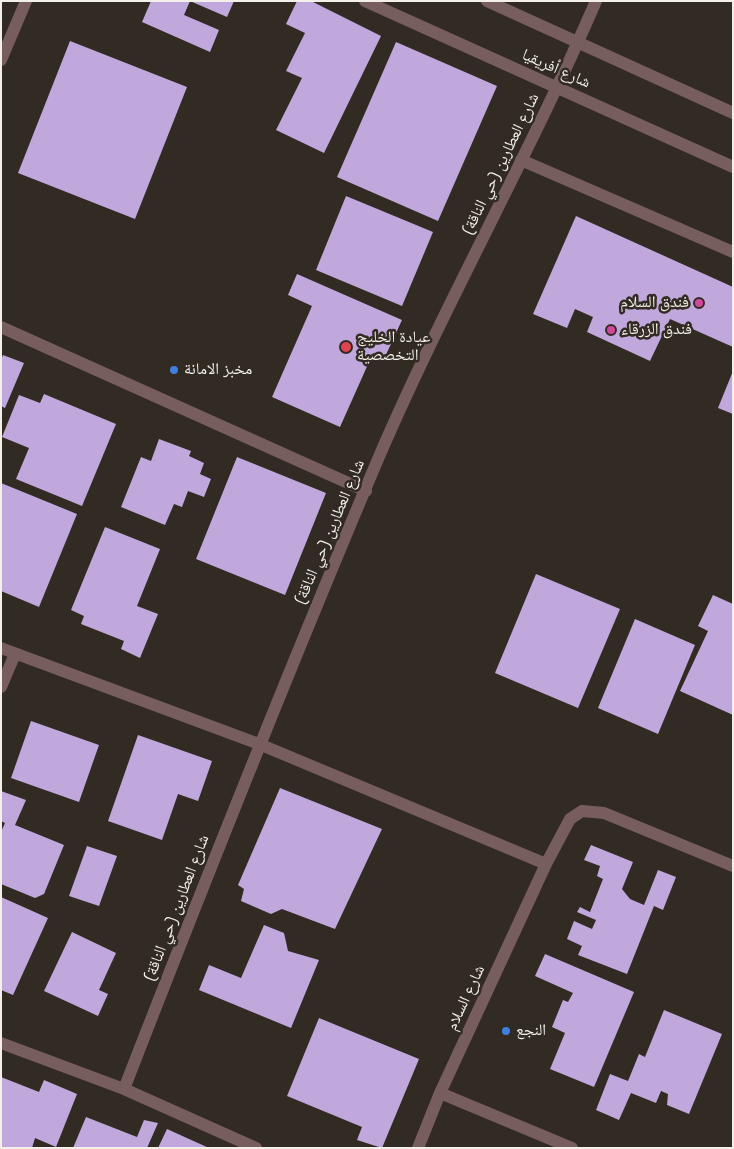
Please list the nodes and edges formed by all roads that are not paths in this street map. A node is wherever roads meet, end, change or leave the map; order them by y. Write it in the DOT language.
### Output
graph roads {
  1 [pos="26,1"];
  2 [pos="365,1"];
  3 [pos="487,1"];
  4 [pos="596,1"];
  5 [pos="578,42"];
  6 [pos="1,60"];
  7 [pos="558,88"];
  8 [pos="733,112"];
  9 [pos="520,160"];
  10 [pos="733,167"];
  11 [pos="733,252"];
  12 [pos="1,326"];
  13 [pos="366,491"];
  14 [pos="1,648"];
  15 [pos="15,654"];
  16 [pos="1,686"];
  17 [pos="259,744"];
  18 [pos="546,864"];
  19 [pos="733,866"];
  20 [pos="1,1043"];
  21 [pos="124,1089"];
  22 [pos="440,1093"];
  23 [pos="256,1148"];
  24 [pos="418,1148"];
  25 [pos="572,1148"];
  1 -- 6 [label="street"];
  2 -- 7 [label="street, شارع أفريقيا"];
  3 -- 5 [label="street, شارع أفريقيا"];
  4 -- 5 [label="street, شارع العطارين (حي الناقة)"];
  5 -- 7 [label="street, شارع العطارين (حي الناقة)"];
  5 -- 8 [label="street, شارع أفريقيا"];
  7 -- 9 [label="street, شارع العطارين (حي الناقة)"];
  7 -- 10 [label="street, شارع أفريقيا"];
  9 -- 11 [label="street"];
  9 -- 13 [label="street, شارع العطارين (حي الناقة)"];
  12 -- 13 [label="street"];
  13 -- 17 [label="street, شارع العطارين (حي الناقة)"];
  14 -- 15 [label="street"];
  15 -- 16 [label="street"];
  15 -- 17 [label="street"];
  17 -- 18 [label="street"];
  17 -- 21 [label="street, شارع العطارين (حي الناقة)"];
  18 -- 19 [label="street, شارع السلام"];
  18 -- 22 [label="street, شارع السلام"];
  20 -- 21 [label="street"];
  21 -- 23 [label="street"];
  22 -- 24 [label="street, شارع السلام"];
  22 -- 25 [label="street"];
}
